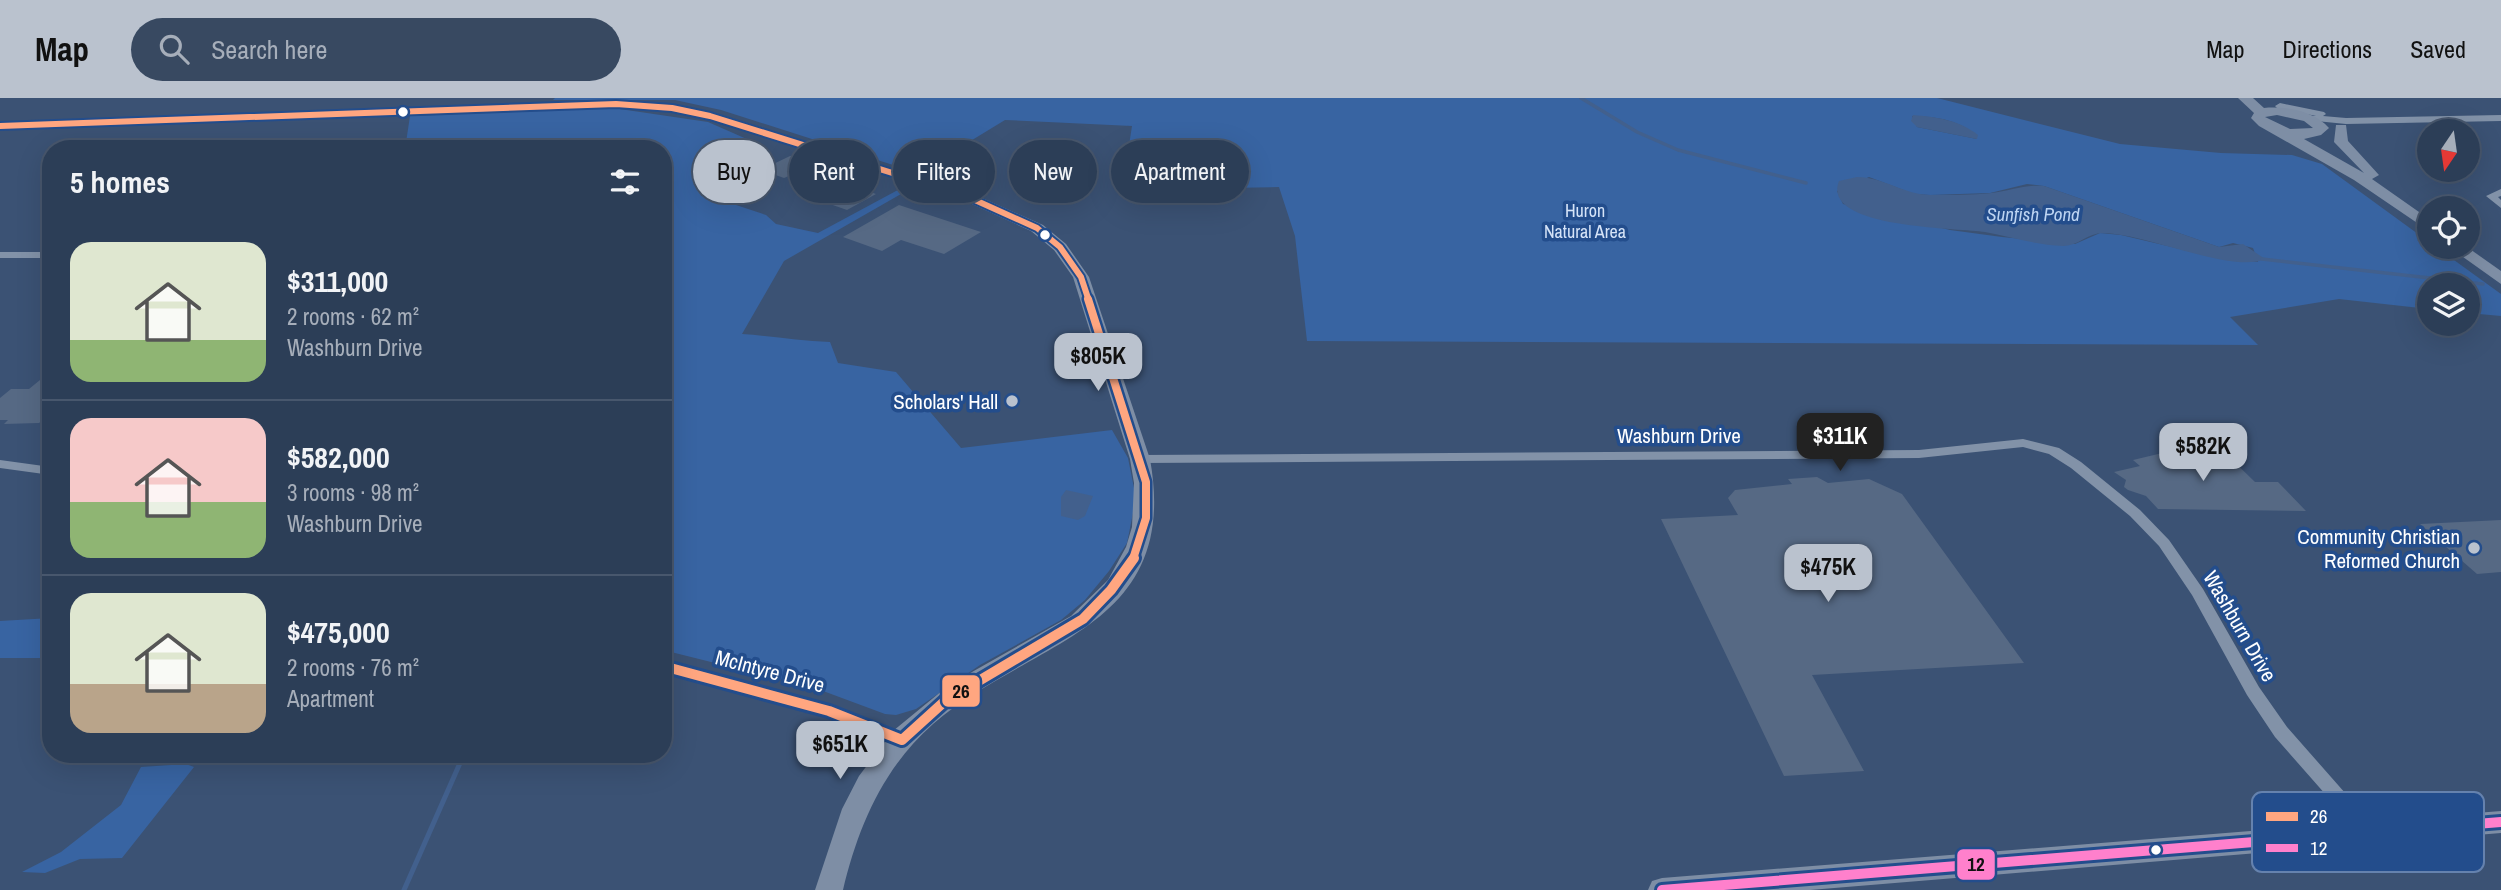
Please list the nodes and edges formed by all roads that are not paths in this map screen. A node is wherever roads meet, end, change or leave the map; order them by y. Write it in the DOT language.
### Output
graph roads {
  1 [pos="2245,98"];
  2 [pos="2262,105"];
  3 [pos="2280,106"];
  4 [pos="2304,116"];
  5 [pos="2378,119"];
  6 [pos="2501,120"];
  7 [pos="0,126"];
  8 [pos="2341,128"];
  9 [pos="2279,130"];
  10 [pos="2320,130"];
  11 [pos="2372,175"];
  12 [pos="2501,192"];
  13 [pos="2501,205"];
  14 [pos="2417,206"];
  15 [pos="2417,218"];
  16 [pos="2480,249"];
  17 [pos="0,255"];
  18 [pos="42,255"];
  19 [pos="2474,259"];
  20 [pos="2501,264"];
  21 [pos="2501,279"];
  22 [pos="1140,459"];
  23 [pos="0,464"];
  24 [pos="42,470"];
  25 [pos="672,668"];
  26 [pos="902,740"];
  27 [pos="2333,792"];
  28 [pos="2252,842"];
  29 [pos="829,890"];
  30 [pos="1662,890"];
  1 -- 2 [label="street"];
  2 -- 3 [label="street"];
  2 -- 4 [label="street"];
  2 -- 9 [label="street"];
  3 -- 4 [label="street"];
  3 -- 5 [label="street"];
  4 -- 5 [label="street"];
  4 -- 10 [label="street"];
  5 -- 6 [label="street"];
  6 -- 8 [label="street"];
  7 -- 22 [label="street"];
  8 -- 10 [label="street"];
  8 -- 11 [label="street"];
  9 -- 10 [label="street"];
  9 -- 15 [label="street"];
  10 -- 11 [label="street"];
  11 -- 14 [label="street"];
  12 -- 13 [label="street"];
  16 -- 20 [label="street"];
  17 -- 18 [label="street"];
  19 -- 21 [label="street"];
  22 -- 26 [label="street"];
  22 -- 27 [label="street, Washburn Drive"];
  23 -- 24 [label="street"];
  25 -- 26 [label="street, McIntyre Drive"];
  26 -- 29 [label="street"];
  28 -- 30 [label="street"];
}
